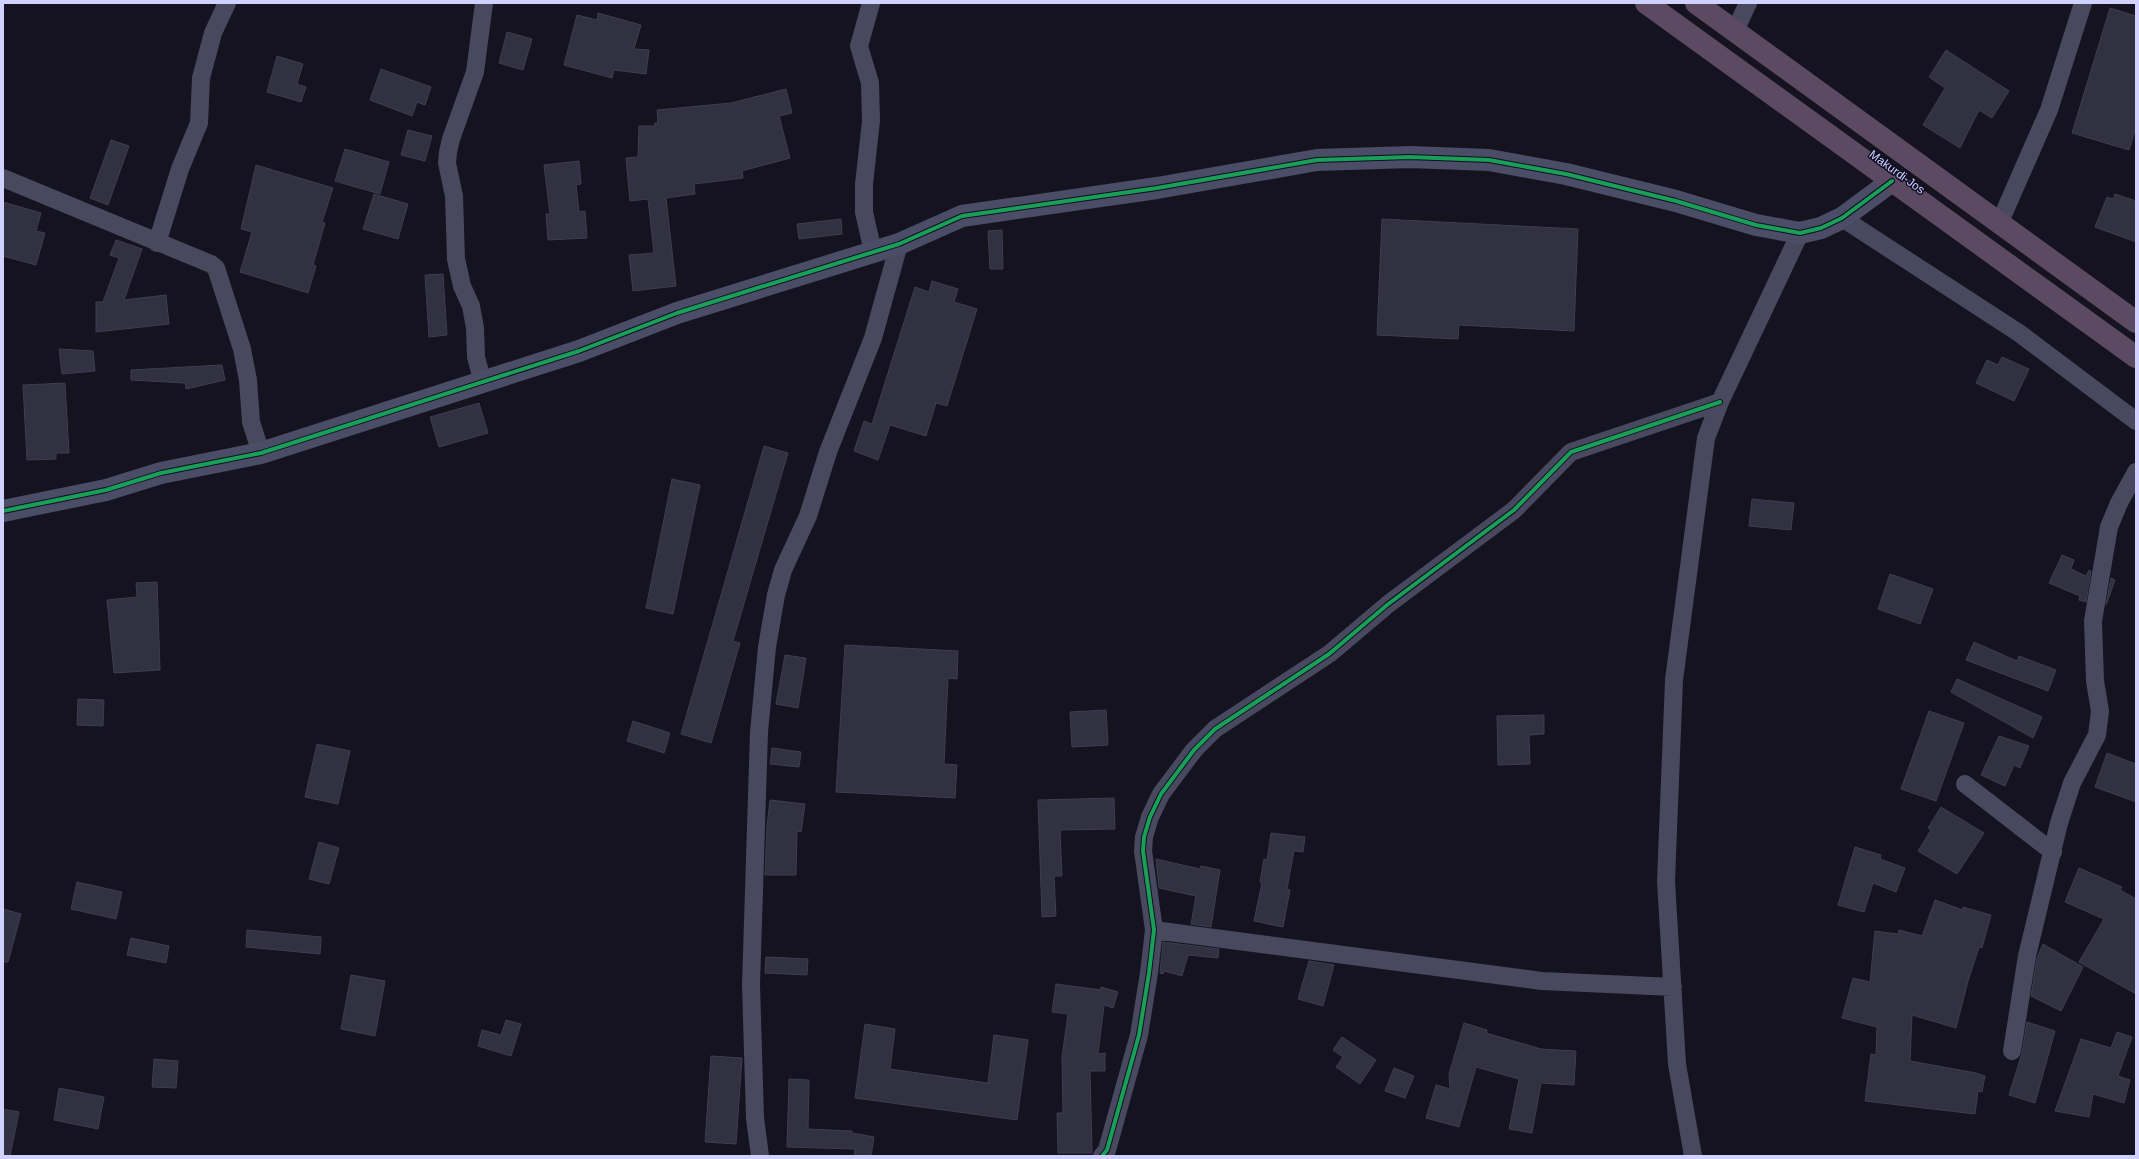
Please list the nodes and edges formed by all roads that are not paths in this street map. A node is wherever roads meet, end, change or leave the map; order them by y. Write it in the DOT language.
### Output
graph roads {
  1 [pos="227,3"];
  2 [pos="484,3"];
  3 [pos="871,3"];
  4 [pos="1646,3"];
  5 [pos="1696,3"];
  6 [pos="1748,3"];
  7 [pos="2083,3"];
  8 [pos="1734,31"];
  9 [pos="3,178"];
  10 [pos="1892,181"];
  11 [pos="1842,218"];
  12 [pos="1999,224"];
  13 [pos="1800,233"];
  14 [pos="157,243"];
  15 [pos="899,244"];
  16 [pos="873,252"];
  17 [pos="2136,322"];
  18 [pos="2136,357"];
  19 [pos="483,383"];
  20 [pos="1720,402"];
  21 [pos="2136,421"];
  22 [pos="260,453"];
  23 [pos="2136,472"];
  24 [pos="3,511"];
  25 [pos="1965,784"];
  26 [pos="2053,852"];
  27 [pos="1154,930"];
  28 [pos="1673,987"];
  29 [pos="2012,1051"];
  30 [pos="760,1156"];
  31 [pos="1102,1156"];
  32 [pos="1693,1156"];
  1 -- 14 [label="street"];
  2 -- 19 [label="street"];
  3 -- 16 [label="street"];
  4 -- 10 [label="highway, Makurdi-Jos"];
  5 -- 8 [label="highway, Makurdi-Jos"];
  6 -- 8 [label="street"];
  7 -- 12 [label="street"];
  8 -- 12 [label="highway, Makurdi-Jos"];
  9 -- 14 [label="street"];
  10 -- 11 [label="street"];
  10 -- 18 [label="highway, Makurdi-Jos"];
  11 -- 13 [label="street"];
  11 -- 21 [label="street"];
  12 -- 17 [label="highway, Makurdi-Jos"];
  13 -- 15 [label="street"];
  13 -- 20 [label="street"];
  14 -- 22 [label="street"];
  15 -- 16 [label="street"];
  15 -- 30 [label="street"];
  16 -- 19 [label="street"];
  19 -- 22 [label="street"];
  20 -- 27 [label="street"];
  20 -- 28 [label="street"];
  22 -- 24 [label="street"];
  23 -- 26 [label="street"];
  25 -- 26 [label="street"];
  26 -- 29 [label="street"];
  27 -- 28 [label="street"];
  27 -- 31 [label="street"];
  28 -- 32 [label="street"];
}
